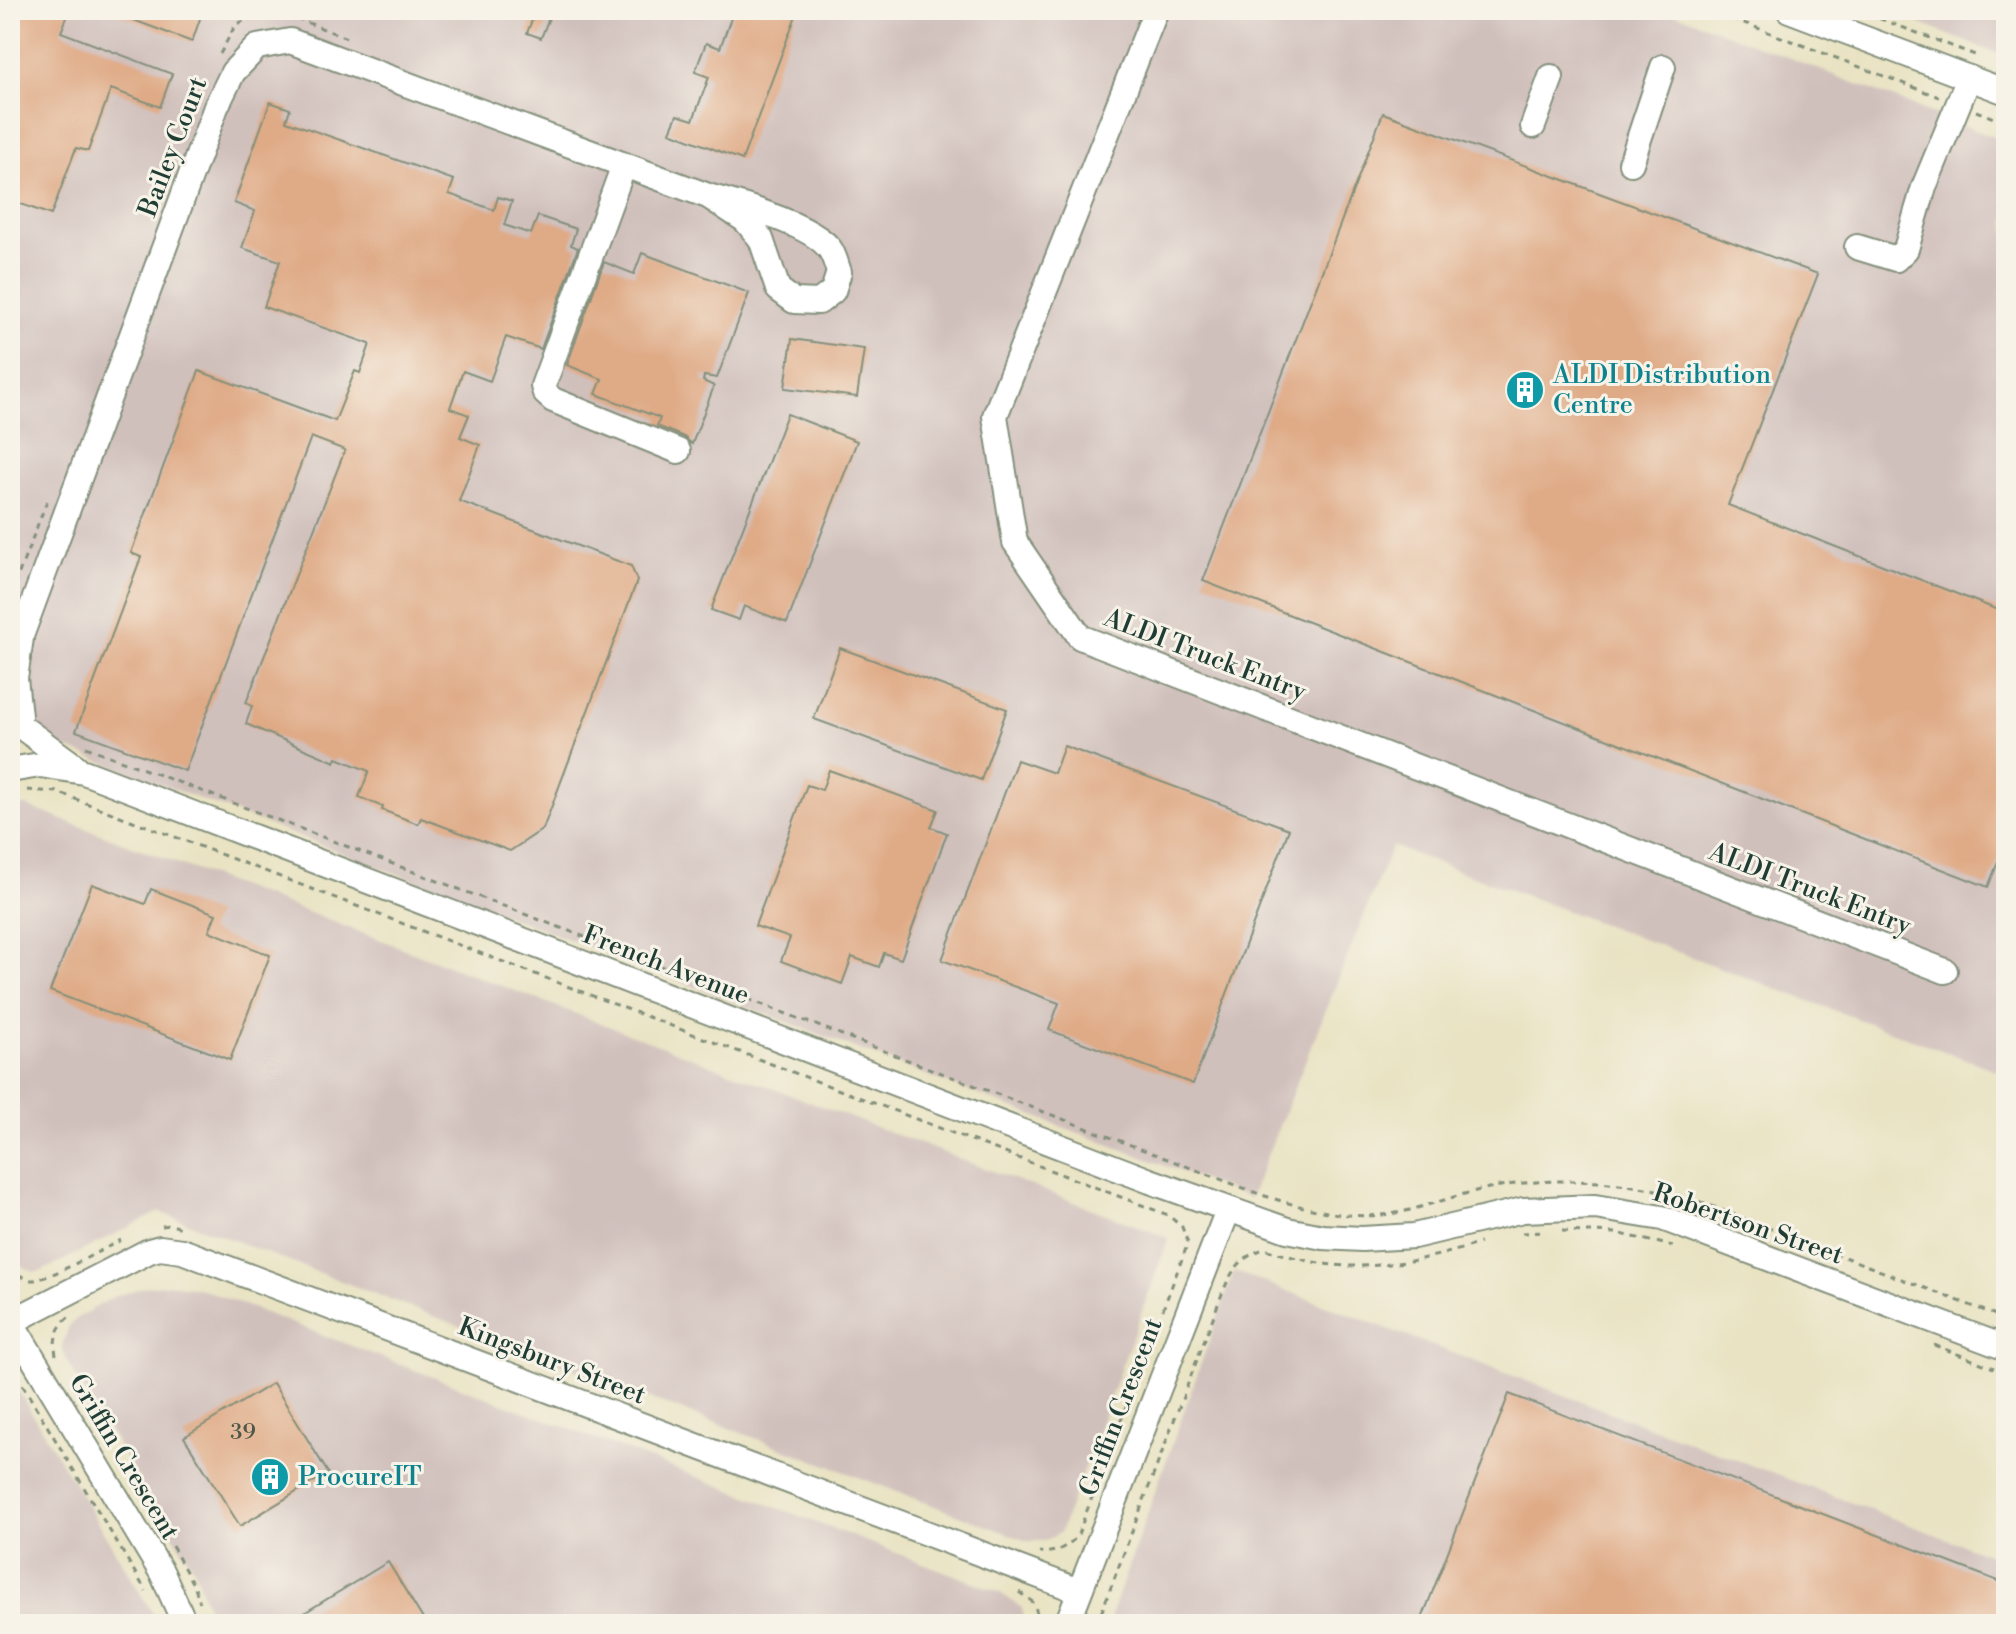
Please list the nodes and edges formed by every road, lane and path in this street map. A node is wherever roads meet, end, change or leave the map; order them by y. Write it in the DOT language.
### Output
graph roads {
  1 [pos="1156,10"];
  2 [pos="1710,10"];
  3 [pos="1789,10"];
  4 [pos="1857,10"];
  5 [pos="352,40"];
  6 [pos="217,62"];
  7 [pos="1663,67"];
  8 [pos="1972,67"];
  9 [pos="1551,77"];
  10 [pos="2006,92"];
  11 [pos="1958,104"];
  12 [pos="2006,123"];
  13 [pos="1533,126"];
  14 [pos="1631,163"];
  15 [pos="624,165"];
  16 [pos="708,196"];
  17 [pos="1857,247"];
  18 [pos="678,451"];
  19 [pos="50,492"];
  20 [pos="10,596"];
  21 [pos="16,645"];
  22 [pos="17,717"];
  23 [pos="85,747"];
  24 [pos="84,772"];
  25 [pos="12,775"];
  26 [pos="1945,971"];
  27 [pos="1262,1195"];
  28 [pos="1228,1210"];
  29 [pos="157,1227"];
  30 [pos="191,1231"];
  31 [pos="1519,1233"];
  32 [pos="129,1236"];
  33 [pos="1480,1243"];
  34 [pos="1683,1249"];
  35 [pos="1231,1261"];
  36 [pos="1238,1263"];
  37 [pos="10,1267"];
  38 [pos="68,1310"];
  39 [pos="10,1321"];
  40 [pos="1930,1343"];
  41 [pos="2002,1358"];
  42 [pos="10,1364"];
  43 [pos="61,1365"];
  44 [pos="166,1536"];
  45 [pos="1032,1549"];
  46 [pos="1018,1587"];
  47 [pos="1079,1591"];
  48 [pos="152,1601"];
  49 [pos="194,1618"];
  50 [pos="1040,1624"];
  51 [pos="1067,1624"];
  52 [pos="1097,1624"];
  1 -- 26 [label="street, ALDI Truck Entry"];
  2 -- 11 [label="path"];
  3 -- 8 [label="street"];
  4 -- 8 [label="path"];
  5 -- 6 [label="path"];
  7 -- 14 [label="street"];
  8 -- 10 [label="street"];
  8 -- 11 [label="street"];
  9 -- 13 [label="street"];
  11 -- 12 [label="path"];
  11 -- 17 [label="street"];
  15 -- 16 [label="street, Bailey Court"];
  15 -- 18 [label="street"];
  15 -- 21 [label="street, Bailey Court"];
  16 -- 16 [label="street, Bailey Court"];
  19 -- 20 [label="path"];
  21 -- 22 [label="street, Bailey Court"];
  22 -- 24 [label="street, French Avenue"];
  22 -- 25 [label="street"];
  23 -- 27 [label="path"];
  24 -- 25 [label="street, French Avenue"];
  24 -- 28 [label="street, French Avenue"];
  25 -- 45 [label="path"];
  28 -- 41 [label="street, Robertson Street"];
  28 -- 47 [label="street, Griffin Crescent"];
  29 -- 30 [label="path"];
  31 -- 34 [label="path"];
  32 -- 37 [label="path"];
  33 -- 36 [label="path"];
  35 -- 36 [label="path"];
  36 -- 52 [label="path"];
  38 -- 43 [label="path"];
  39 -- 47 [label="street, Kingsbury Street"];
  39 -- 49 [label="street, Griffin Crescent"];
  40 -- 41 [label="path"];
  42 -- 48 [label="path"];
  44 -- 49 [label="path"];
  46 -- 50 [label="path"];
  47 -- 51 [label="street, Griffin Crescent"];
}
